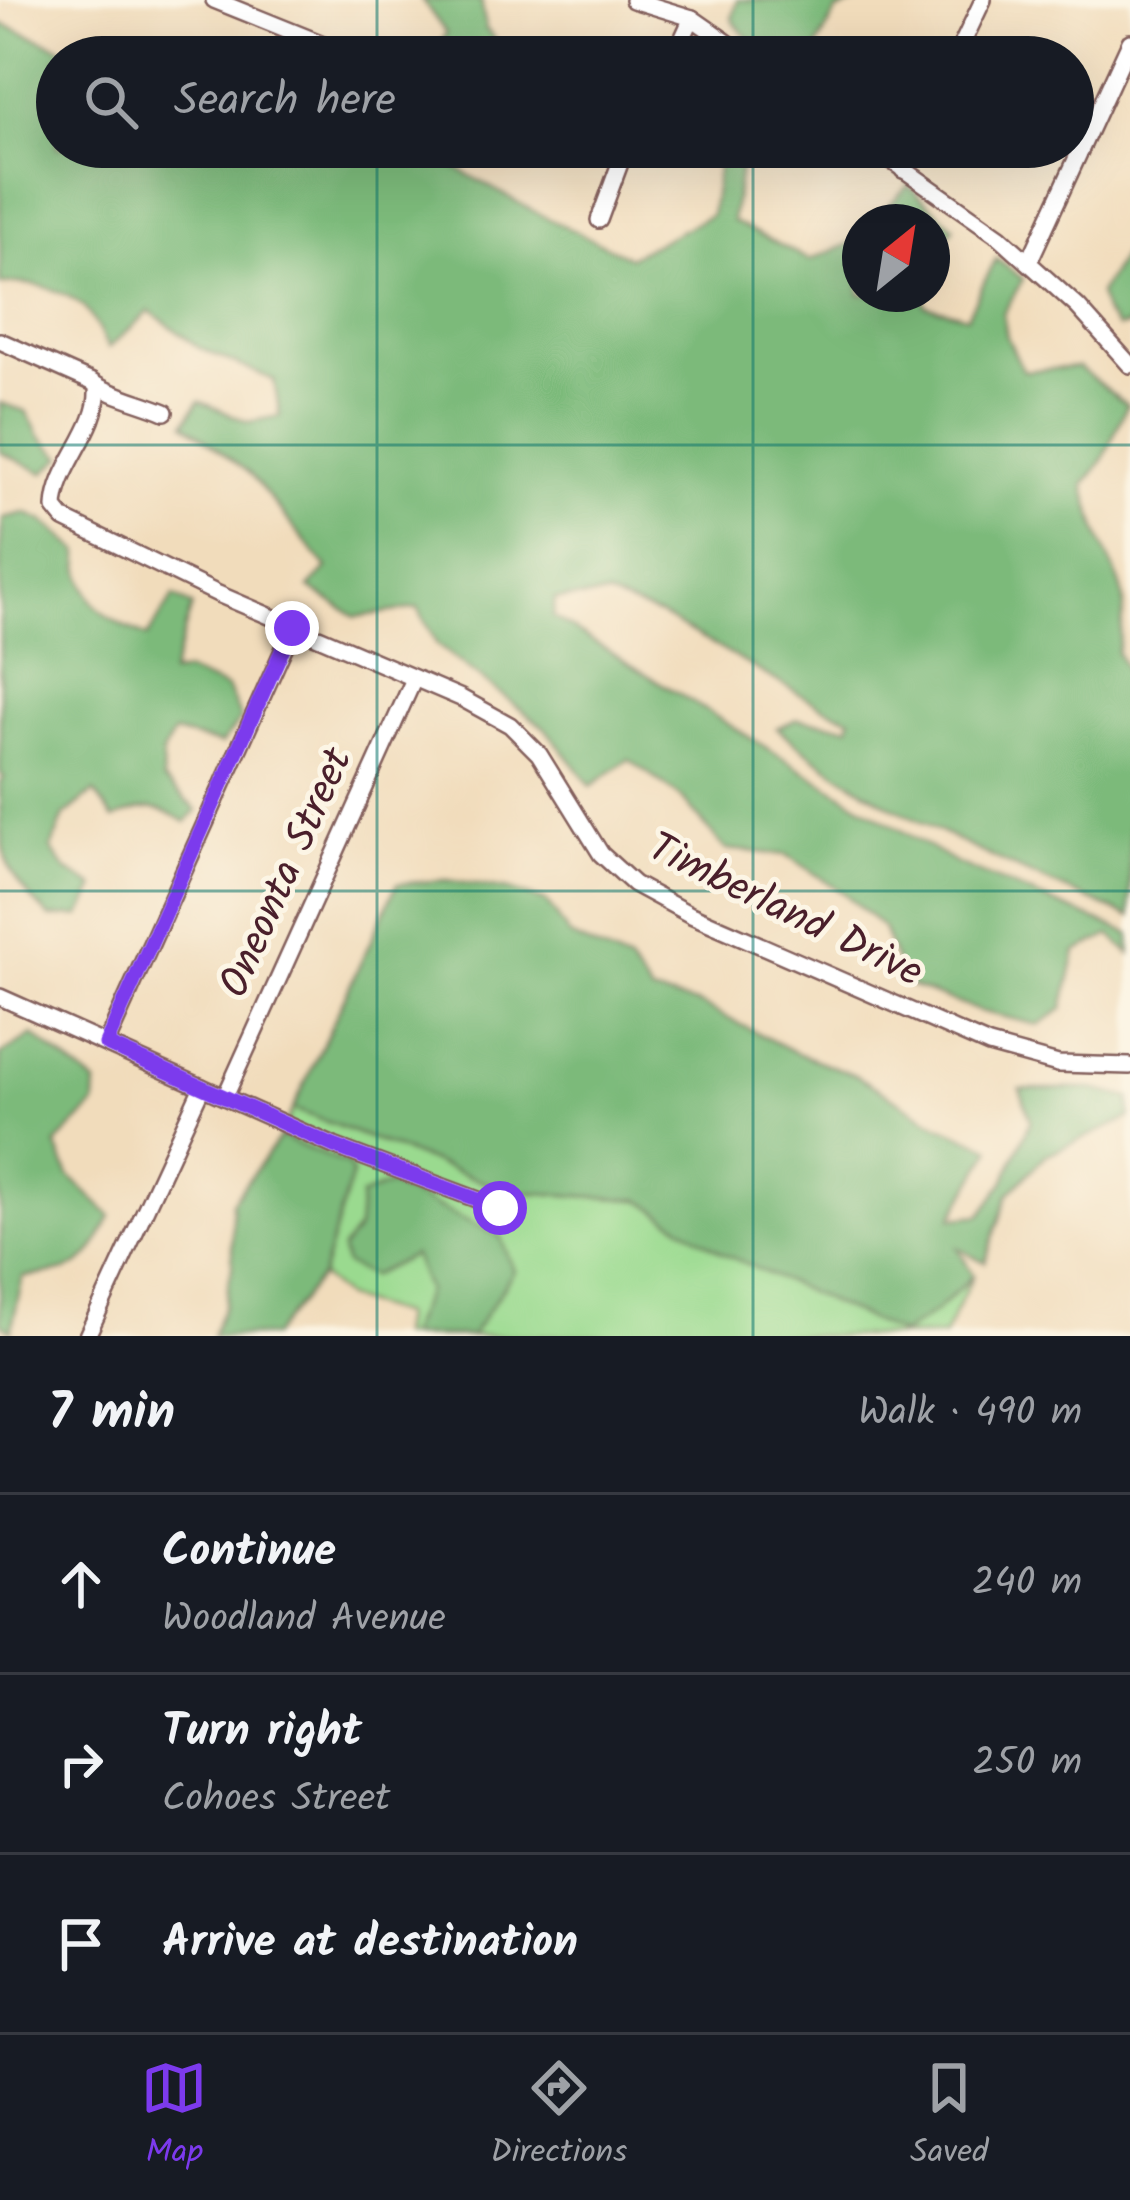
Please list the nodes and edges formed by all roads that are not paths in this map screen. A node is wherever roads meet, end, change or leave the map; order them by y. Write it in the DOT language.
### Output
graph roads {
  1 [pos="214,0"];
  2 [pos="633,0"];
  3 [pos="983,0"];
  4 [pos="692,18"];
  5 [pos="303,36"];
  6 [pos="684,36"];
  7 [pos="718,36"];
  8 [pos="966,36"];
  9 [pos="1130,42"];
  10 [pos="1094,120"];
  11 [pos="618,168"];
  12 [pos="900,168"];
  13 [pos="1072,168"];
  14 [pos="903,170"];
  15 [pos="599,220"];
  16 [pos="1029,262"];
  17 [pos="0,341"];
  18 [pos="1130,365"];
  19 [pos="98,388"];
  20 [pos="164,412"];
  21 [pos="292,628"];
  22 [pos="415,679"];
  23 [pos="0,997"];
  24 [pos="106,1044"];
  25 [pos="1130,1066"];
  26 [pos="202,1087"];
  27 [pos="225,1097"];
  28 [pos="500,1208"];
  29 [pos="87,1336"];
  1 -- 5 [label="street"];
  2 -- 4 [label="street"];
  3 -- 8 [label="street"];
  4 -- 6 [label="street"];
  4 -- 7 [label="street"];
  9 -- 10 [label="street"];
  11 -- 15 [label="street"];
  12 -- 14 [label="street"];
  13 -- 16 [label="street"];
  14 -- 16 [label="street"];
  16 -- 18 [label="street"];
  17 -- 19 [label="street"];
  19 -- 20 [label="street"];
  19 -- 21 [label="street, Timberland Drive"];
  21 -- 22 [label="street, Timberland Drive"];
  21 -- 24 [label="street"];
  22 -- 25 [label="street, Timberland Drive"];
  22 -- 27 [label="street, Oneonta Street"];
  23 -- 24 [label="street"];
  24 -- 26 [label="street"];
  26 -- 27 [label="street"];
  26 -- 29 [label="street"];
  27 -- 28 [label="street"];
}
